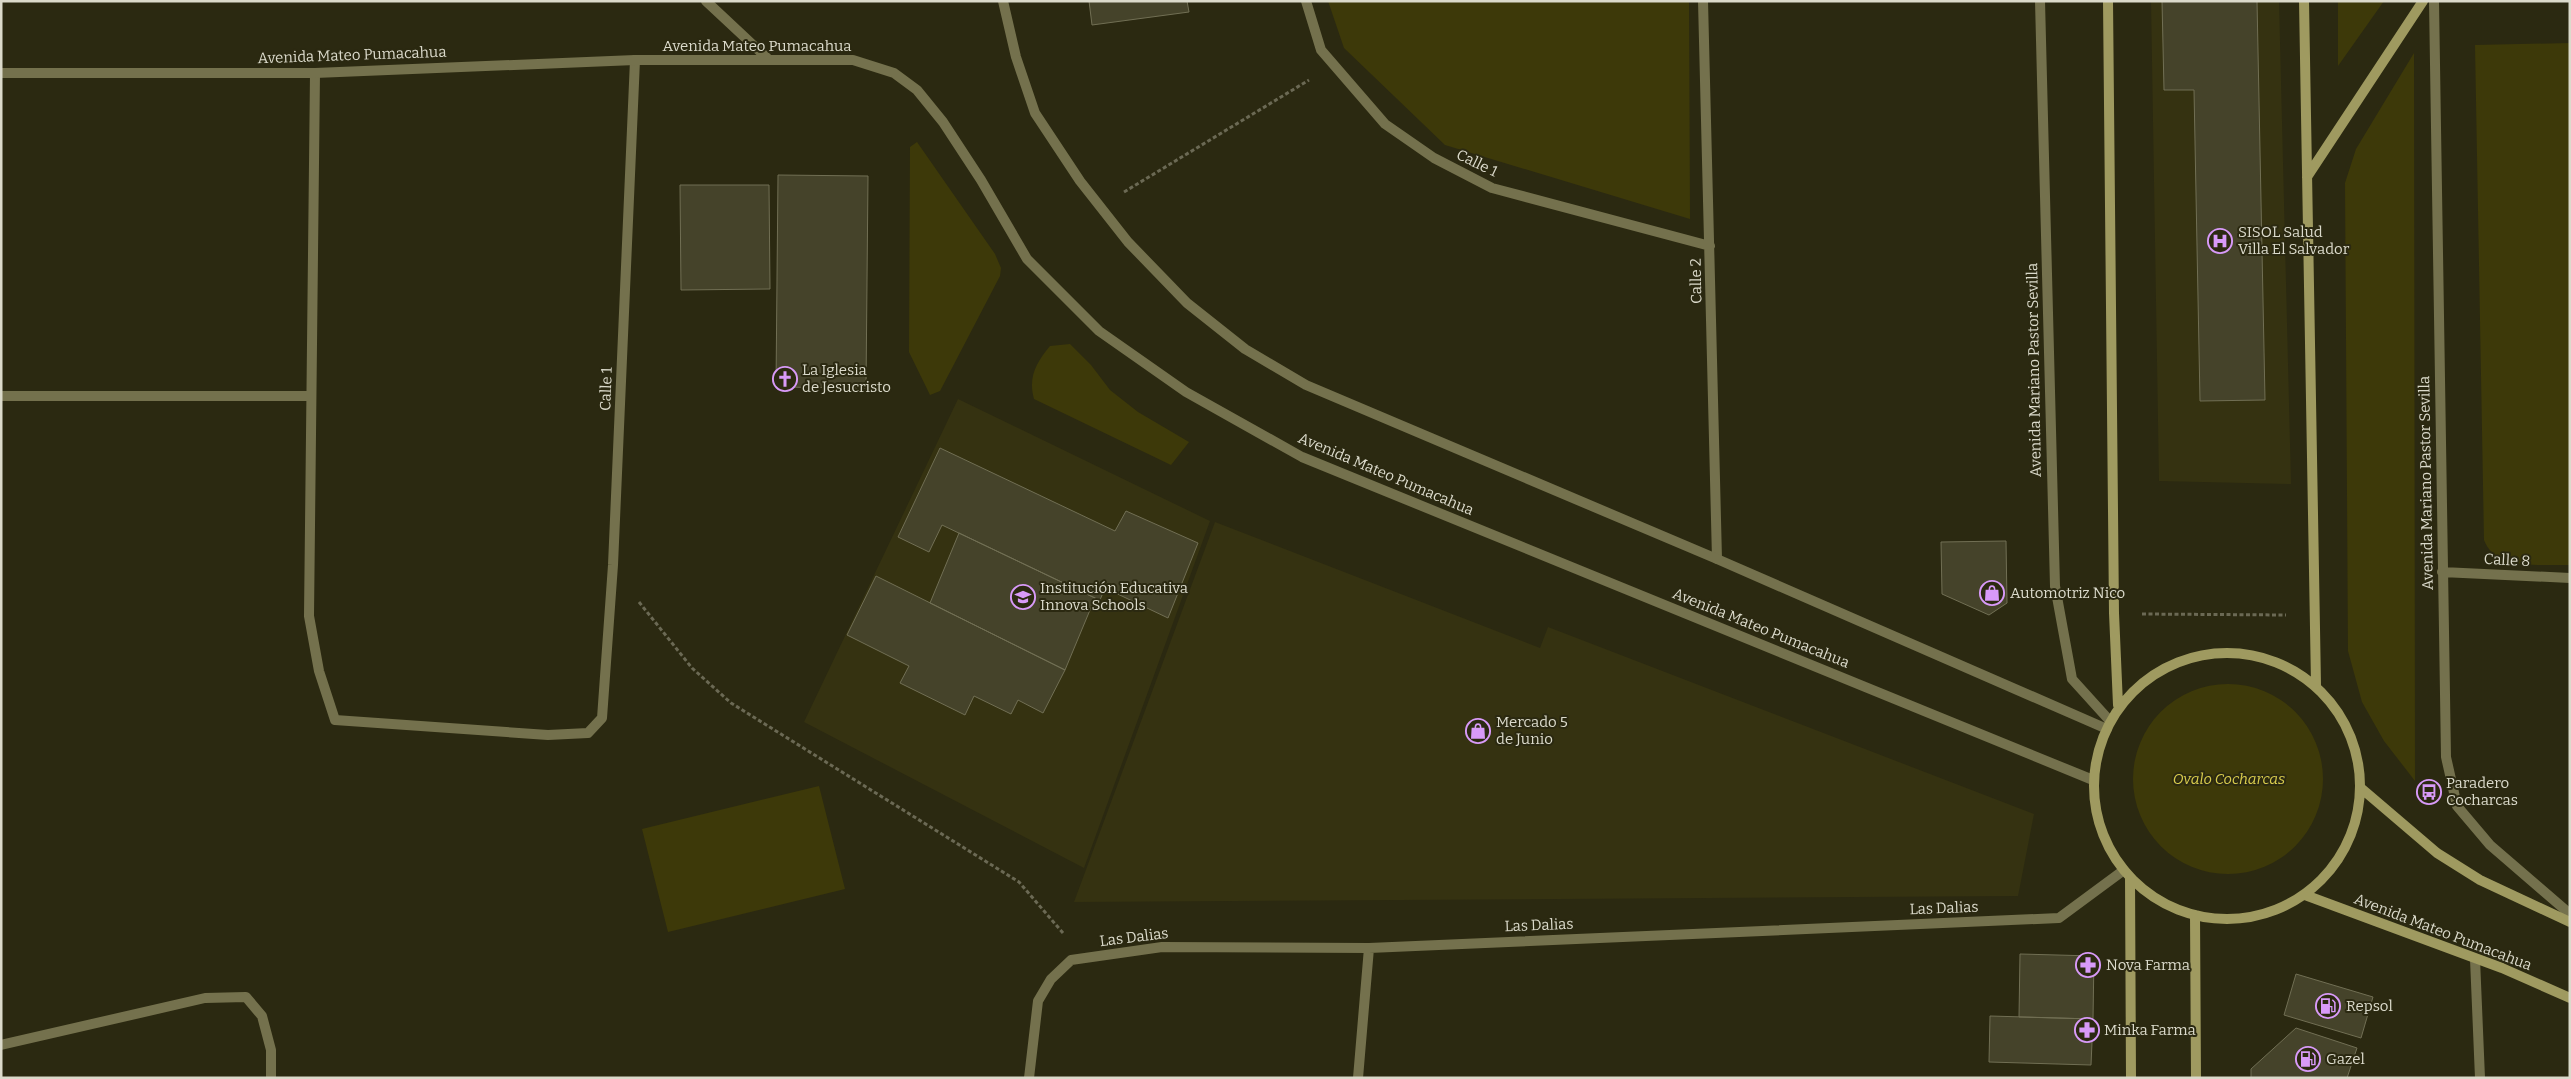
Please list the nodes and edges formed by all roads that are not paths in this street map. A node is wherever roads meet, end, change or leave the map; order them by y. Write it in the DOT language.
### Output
graph roads {
  1 [pos="706,1"];
  2 [pos="1003,1"];
  3 [pos="1306,1"];
  4 [pos="1703,1"];
  5 [pos="2040,1"];
  6 [pos="2108,1"];
  7 [pos="2304,1"];
  8 [pos="2423,1"];
  9 [pos="2434,1"];
  10 [pos="768,59"];
  11 [pos="635,60"];
  12 [pos="1,73"];
  13 [pos="315,73"];
  14 [pos="2307,177"];
  15 [pos="1710,246"];
  16 [pos="1,396"];
  17 [pos="310,396"];
  18 [pos="1717,559"];
  19 [pos="2442,572"];
  20 [pos="2570,578"];
  21 [pos="2316,685"];
  22 [pos="2118,705"];
  23 [pos="2109,725"];
  24 [pos="2093,780"];
  25 [pos="2362,789"];
  26 [pos="2127,874"];
  27 [pos="2305,895"];
  28 [pos="2570,914"];
  29 [pos="2195,915"];
  30 [pos="2570,922"];
  31 [pos="1369,948"];
  32 [pos="2474,958"];
  33 [pos="2570,998"];
  34 [pos="1,1045"];
  35 [pos="271,1078"];
  36 [pos="1029,1078"];
  37 [pos="1358,1078"];
  38 [pos="2132,1078"];
  39 [pos="2196,1078"];
  40 [pos="2480,1078"];
  1 -- 10 [label="street"];
  2 -- 18 [label="street"];
  3 -- 15 [label="street, Calle 1"];
  4 -- 15 [label="street, Calle 2"];
  5 -- 23 [label="street, Avenida Mariano Pastor Sevilla"];
  6 -- 22 [label="main road"];
  7 -- 14 [label="main road"];
  8 -- 14 [label="main road"];
  9 -- 19 [label="street, Avenida Mariano Pastor Sevilla"];
  10 -- 11 [label="street, Avenida Mateo Pumacahua"];
  10 -- 24 [label="street, Avenida Mateo Pumacahua"];
  11 -- 13 [label="street, Avenida Mateo Pumacahua"];
  11 -- 17 [label="street, Calle 1"];
  12 -- 13 [label="street, Avenida Mateo Pumacahua"];
  13 -- 17 [label="street"];
  14 -- 21 [label="main road"];
  15 -- 18 [label="street, Calle 2"];
  16 -- 17 [label="street"];
  18 -- 23 [label="street"];
  19 -- 20 [label="street, Calle 8"];
  19 -- 28 [label="street, Avenida Mariano Pastor Sevilla"];
  21 -- 22 [label="main road"];
  21 -- 25 [label="main road"];
  22 -- 23 [label="main road"];
  23 -- 24 [label="main road"];
  24 -- 26 [label="main road"];
  25 -- 27 [label="main road"];
  25 -- 30 [label="main road"];
  26 -- 29 [label="main road"];
  26 -- 31 [label="street, Las Dalias"];
  26 -- 38 [label="main road"];
  27 -- 29 [label="main road"];
  27 -- 32 [label="main road, Avenida Mateo Pumacahua"];
  29 -- 39 [label="main road"];
  31 -- 36 [label="street, Las Dalias"];
  31 -- 37 [label="street"];
  32 -- 33 [label="main road, Avenida Mateo Pumacahua"];
  32 -- 40 [label="street"];
  34 -- 35 [label="street"];
}
